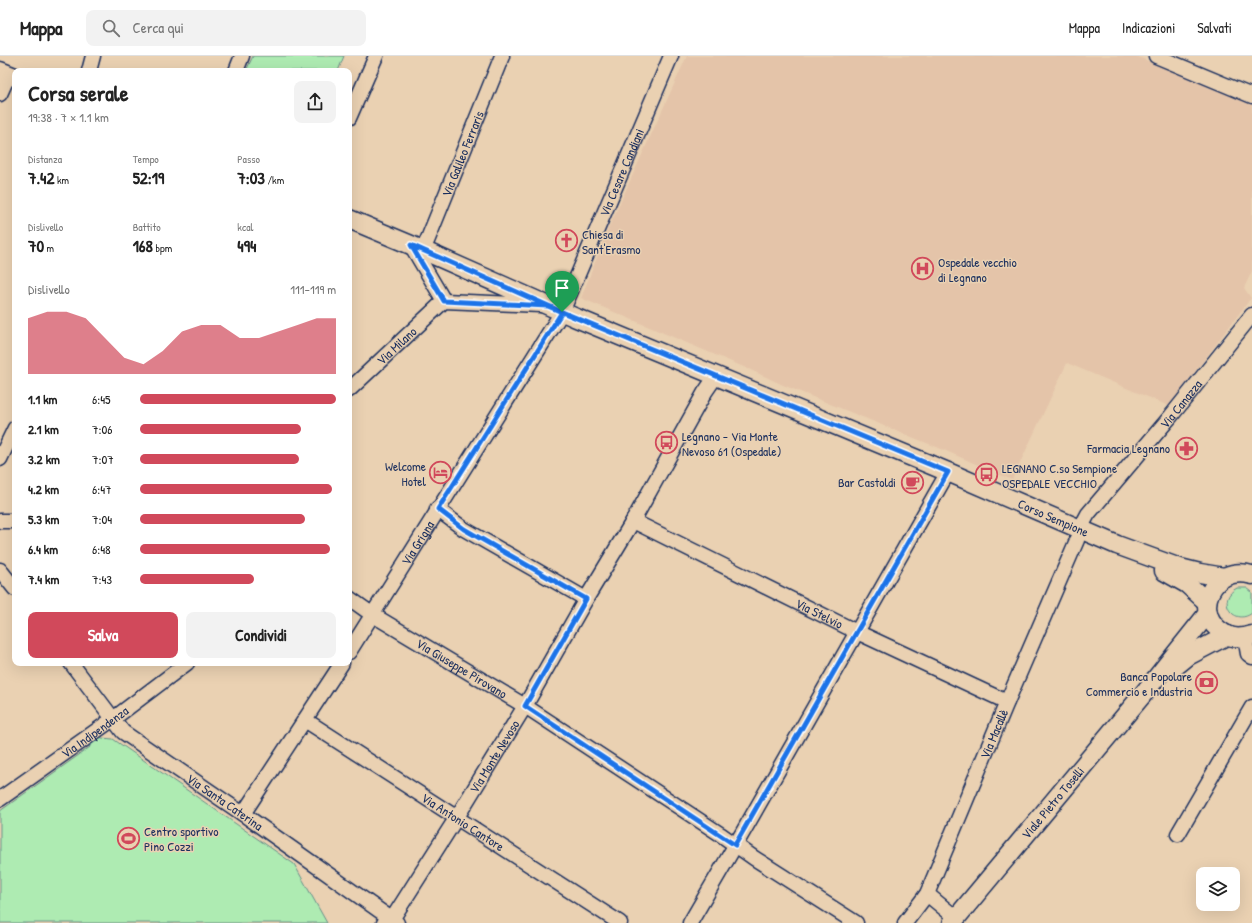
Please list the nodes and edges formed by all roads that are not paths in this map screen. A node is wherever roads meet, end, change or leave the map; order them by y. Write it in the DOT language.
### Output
graph roads {
  1 [pos="92,56"];
  2 [pos="376,56"];
  3 [pos="502,56"];
  4 [pos="672,56"];
  5 [pos="1156,56"];
  6 [pos="90,68"];
  7 [pos="8,74"];
  8 [pos="0,94"];
  9 [pos="1252,96"];
  10 [pos="352,111"];
  11 [pos="352,220"];
  12 [pos="417,248"];
  13 [pos="444,301"];
  14 [pos="555,309"];
  15 [pos="1252,316"];
  16 [pos="716,376"];
  17 [pos="352,387"];
  18 [pos="12,434"];
  19 [pos="0,459"];
  20 [pos="948,472"];
  21 [pos="438,509"];
  22 [pos="0,521"];
  23 [pos="12,521"];
  24 [pos="633,521"];
  25 [pos="1079,535"];
  26 [pos="1117,545"];
  27 [pos="0,570"];
  28 [pos="1250,571"];
  29 [pos="1224,577"];
  30 [pos="12,586"];
  31 [pos="586,599"];
  32 [pos="352,600"];
  33 [pos="1208,608"];
  34 [pos="373,615"];
  35 [pos="857,632"];
  36 [pos="1241,636"];
  37 [pos="352,647"];
  38 [pos="1252,657"];
  39 [pos="73,666"];
  40 [pos="183,666"];
  41 [pos="340,666"];
  42 [pos="1149,687"];
  43 [pos="1007,702"];
  44 [pos="525,706"];
  45 [pos="1252,707"];
  46 [pos="113,719"];
  47 [pos="305,720"];
  48 [pos="0,799"];
  49 [pos="243,814"];
  50 [pos="457,817"];
  51 [pos="1178,834"];
  52 [pos="735,845"];
  53 [pos="927,894"];
  54 [pos="954,921"];
  55 [pos="391,922"];
  56 [pos="620,923"];
  57 [pos="690,923"];
  58 [pos="856,923"];
  59 [pos="904,923"];
  1 -- 6 [label="street"];
  2 -- 10 [label="street"];
  3 -- 12 [label="street, Via Galileo Ferraris"];
  4 -- 14 [label="street, Via Cesare Candiani"];
  5 -- 9 [label="street"];
  7 -- 8 [label="street"];
  11 -- 12 [label="main road, Corso Sempione"];
  12 -- 13 [label="street"];
  12 -- 14 [label="main road, Corso Sempione"];
  13 -- 14 [label="street"];
  13 -- 17 [label="street, Via Milano"];
  14 -- 16 [label="main road, Corso Sempione"];
  14 -- 21 [label="street, Via Grigna"];
  15 -- 25 [label="street, Via Canazza"];
  16 -- 20 [label="main road, Corso Sempione"];
  16 -- 24 [label="street, Via Monte Nevoso"];
  18 -- 19 [label="street"];
  20 -- 25 [label="main road, Corso Sempione"];
  20 -- 35 [label="street"];
  21 -- 31 [label="street"];
  21 -- 34 [label="street, Via Grigna"];
  22 -- 23 [label="street"];
  24 -- 31 [label="street, Via Monte Nevoso"];
  24 -- 35 [label="street, Via Stelvio"];
  25 -- 26 [label="main road, Corso Sempione"];
  25 -- 43 [label="street, Via Macallè"];
  26 -- 29 [label="main road, Corso Sempione"];
  26 -- 33 [label="main road, Corso Sempione"];
  27 -- 30 [label="street"];
  28 -- 29 [label="main road"];
  29 -- 33 [label="main road, Viale Pietro Toselli"];
  31 -- 44 [label="street, Via Monte Nevoso"];
  32 -- 34 [label="street, Via Giuseppe Pirovano"];
  33 -- 36 [label="main road, Corso Sempione"];
  33 -- 42 [label="main road, Viale Pietro Toselli"];
  34 -- 37 [label="street, Via Grigna"];
  34 -- 44 [label="street, Via Giuseppe Pirovano"];
  35 -- 43 [label="street, Via Stelvio"];
  35 -- 52 [label="street"];
  36 -- 38 [label="street"];
  36 -- 42 [label="main road, Viale Pietro Toselli"];
  39 -- 46 [label="street, Via Santa Caterina"];
  40 -- 46 [label="street, Via Indipendenza"];
  41 -- 47 [label="street"];
  42 -- 54 [label="main road, Viale Pietro Toselli"];
  43 -- 53 [label="street, Via Macallè"];
  44 -- 50 [label="street, Via Monte Nevoso"];
  44 -- 52 [label="street, Via Giuseppe Pirovano"];
  45 -- 51 [label="street"];
  46 -- 48 [label="street, Via Indipendenza"];
  46 -- 49 [label="street, Via Santa Caterina"];
  47 -- 49 [label="street"];
  47 -- 50 [label="street, Via Antonio Cantore"];
  49 -- 55 [label="street, Via Santa Caterina"];
  50 -- 55 [label="street, Via Monte Nevoso"];
  50 -- 56 [label="street, Via Antonio Cantore"];
  52 -- 57 [label="street"];
  52 -- 58 [label="street, Via Giuseppe Pirovano"];
  53 -- 54 [label="street, Viale Pietro Toselli"];
  53 -- 59 [label="street, Via Macallè"];
}
